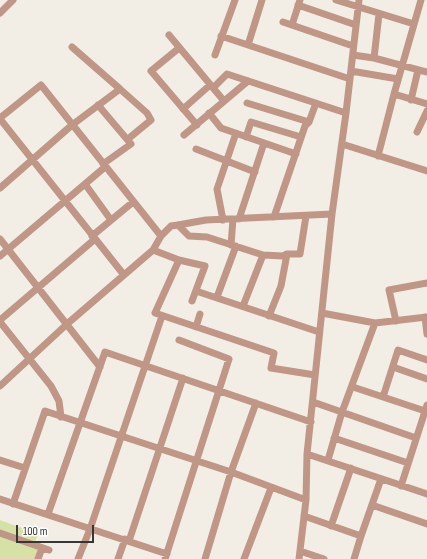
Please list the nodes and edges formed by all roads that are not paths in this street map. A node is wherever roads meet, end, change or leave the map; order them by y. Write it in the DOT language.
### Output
graph roads {
  1 [pos="13,0"];
  2 [pos="235,0"];
  3 [pos="262,0"];
  4 [pos="336,0"];
  5 [pos="421,0"];
  6 [pos="299,2"];
  7 [pos="358,4"];
  8 [pos="0,13"];
  9 [pos="379,14"];
  10 [pos="283,22"];
  11 [pos="414,24"];
  12 [pos="292,25"];
  13 [pos="356,26"];
  14 [pos="169,35"];
  15 [pos="221,36"];
  16 [pos="248,45"];
  17 [pos="354,46"];
  18 [pos="72,47"];
  19 [pos="179,48"];
  20 [pos="215,55"];
  21 [pos="352,55"];
  22 [pos="374,58"];
  23 [pos="402,65"];
  24 [pos="418,70"];
  25 [pos="351,71"];
  26 [pos="427,72"];
  27 [pos="350,79"];
  28 [pos="398,79"];
  29 [pos="248,81"];
  30 [pos="212,86"];
  31 [pos="120,89"];
  32 [pos="394,94"];
  33 [pos="411,100"];
  34 [pos="224,101"];
  35 [pos="247,103"];
  36 [pos="316,103"];
  37 [pos="427,104"];
  38 [pos="98,105"];
  39 [pos="183,108"];
  40 [pos="427,111"];
  41 [pos="209,113"];
  42 [pos="346,113"];
  43 [pos="0,119"];
  44 [pos="309,122"];
  45 [pos="197,124"];
  46 [pos="72,125"];
  47 [pos="417,132"];
  48 [pos="236,133"];
  49 [pos="184,134"];
  50 [pos="246,137"];
  51 [pos="301,137"];
  52 [pos="128,139"];
  53 [pos="264,143"];
  54 [pos="342,144"];
  55 [pos="196,149"];
  56 [pos="296,154"];
  57 [pos="378,156"];
  58 [pos="32,160"];
  59 [pos="226,161"];
  60 [pos="104,165"];
  61 [pos="427,171"];
  62 [pos="255,172"];
  63 [pos="85,184"];
  64 [pos="0,188"];
  65 [pos="65,201"];
  66 [pos="133,202"];
  67 [pos="332,214"];
  68 [pos="306,216"];
  69 [pos="274,217"];
  70 [pos="236,219"];
  71 [pos="111,220"];
  72 [pos="223,220"];
  73 [pos="178,225"];
  74 [pos="161,236"];
  75 [pos="93,238"];
  76 [pos="0,239"];
  77 [pos="234,246"];
  78 [pos="8,249"];
  79 [pos="153,250"];
  80 [pos="287,254"];
  81 [pos="263,255"];
  82 [pos="0,256"];
  83 [pos="179,260"];
  84 [pos="124,275"];
  85 [pos="427,283"];
  86 [pos="38,288"];
  87 [pos="196,290"];
  88 [pos="218,297"];
  89 [pos="192,301"];
  90 [pos="243,306"];
  91 [pos="322,313"];
  92 [pos="200,314"];
  93 [pos="162,316"];
  94 [pos="269,316"];
  95 [pos="426,317"];
  96 [pos="0,321"];
  97 [pos="396,321"];
  98 [pos="375,323"];
  99 [pos="67,324"];
  100 [pos="196,327"];
  101 [pos="319,332"];
  102 [pos="427,334"];
  103 [pos="179,340"];
  104 [pos="427,358"];
  105 [pos="29,359"];
  106 [pos="146,366"];
  107 [pos="100,367"];
  108 [pos="393,367"];
  109 [pos="315,374"];
  110 [pos="183,378"];
  111 [pos="427,379"];
  112 [pos="0,386"];
  113 [pos="352,387"];
  114 [pos="220,391"];
  115 [pos="383,397"];
  116 [pos="313,402"];
  117 [pos="256,403"];
  118 [pos="426,408"];
  119 [pos="342,412"];
  120 [pos="61,417"];
  121 [pos="80,422"];
  122 [pos="311,422"];
  123 [pos="121,436"];
  124 [pos="334,438"];
  125 [pos="416,438"];
  126 [pos="158,448"];
  127 [pos="307,454"];
  128 [pos="0,460"];
  129 [pos="328,460"];
  130 [pos="196,461"];
  131 [pos="408,463"];
  132 [pos="25,468"];
  133 [pos="351,468"];
  134 [pos="231,472"];
  135 [pos="381,479"];
  136 [pos="401,486"];
  137 [pos="271,488"];
  138 [pos="427,494"];
  139 [pos="0,499"];
  140 [pos="306,500"];
  141 [pos="13,504"];
  142 [pos="372,505"];
  143 [pos="48,514"];
  144 [pos="304,516"];
  145 [pos="427,524"];
  146 [pos="330,526"];
  147 [pos="90,529"];
  148 [pos="0,533"];
  149 [pos="361,536"];
  150 [pos="127,540"];
  151 [pos="300,551"];
  152 [pos="166,557"];
  153 [pos="38,559"];
  154 [pos="78,559"];
  155 [pos="118,559"];
  156 [pos="205,559"];
  157 [pos="244,559"];
  158 [pos="299,559"];
  159 [pos="324,559"];
  160 [pos="354,559"];
  1 -- 8 [label="street"];
  2 -- 15 [label="street"];
  3 -- 16 [label="street"];
  4 -- 7 [label="street"];
  5 -- 11 [label="street"];
  6 -- 12 [label="street"];
  6 -- 13 [label="street"];
  7 -- 9 [label="street"];
  7 -- 13 [label="street"];
  9 -- 11 [label="street"];
  9 -- 22 [label="street"];
  10 -- 12 [label="street"];
  11 -- 23 [label="street"];
  12 -- 17 [label="street"];
  13 -- 17 [label="street"];
  14 -- 19 [label="street"];
  15 -- 16 [label="street"];
  15 -- 20 [label="street"];
  16 -- 27 [label="street"];
  17 -- 21 [label="street"];
  18 -- 31 [label="street"];
  19 -- 30 [label="street"];
  19 -- 39 [label="street"];
  21 -- 22 [label="street"];
  21 -- 25 [label="street"];
  22 -- 23 [label="street"];
  23 -- 24 [label="street"];
  23 -- 28 [label="street"];
  24 -- 26 [label="street"];
  24 -- 33 [label="street"];
  25 -- 27 [label="street"];
  25 -- 28 [label="street"];
  27 -- 42 [label="street"];
  28 -- 32 [label="street"];
  29 -- 30 [label="street"];
  29 -- 34 [label="street"];
  29 -- 36 [label="street"];
  30 -- 34 [label="street"];
  30 -- 39 [label="street"];
  31 -- 38 [label="street"];
  31 -- 52 [label="street"];
  32 -- 33 [label="street"];
  32 -- 57 [label="street"];
  33 -- 37 [label="street"];
  34 -- 41 [label="street"];
  35 -- 44 [label="street"];
  36 -- 42 [label="street"];
  36 -- 44 [label="street"];
  38 -- 46 [label="street"];
  38 -- 52 [label="street"];
  39 -- 45 [label="street"];
  40 -- 47 [label="street"];
  41 -- 45 [label="street"];
  41 -- 48 [label="street"];
  42 -- 54 [label="street"];
  43 -- 46 [label="street"];
  43 -- 58 [label="street"];
  44 -- 51 [label="street"];
  45 -- 49 [label="street"];
  46 -- 58 [label="street"];
  46 -- 60 [label="street"];
  48 -- 50 [label="street"];
  48 -- 59 [label="street"];
  50 -- 51 [label="street"];
  50 -- 53 [label="street"];
  51 -- 56 [label="street"];
  52 -- 60 [label="street"];
  53 -- 56 [label="street"];
  53 -- 62 [label="street"];
  54 -- 57 [label="street"];
  54 -- 67 [label="street"];
  55 -- 59 [label="street"];
  56 -- 69 [label="street"];
  57 -- 61 [label="street"];
  58 -- 64 [label="street"];
  58 -- 65 [label="street"];
  59 -- 62 [label="street"];
  59 -- 72 [label="street"];
  60 -- 63 [label="street"];
  60 -- 66 [label="street"];
  62 -- 70 [label="street"];
  63 -- 65 [label="street"];
  63 -- 71 [label="street"];
  65 -- 75 [label="street"];
  65 -- 78 [label="street"];
  66 -- 71 [label="street"];
  66 -- 74 [label="street"];
  67 -- 68 [label="street"];
  67 -- 91 [label="street"];
  68 -- 69 [label="street"];
  68 -- 80 [label="street"];
  69 -- 70 [label="street"];
  70 -- 72 [label="street"];
  70 -- 77 [label="street"];
  71 -- 75 [label="street"];
  72 -- 73 [label="street"];
  73 -- 74 [label="street"];
  73 -- 77 [label="street"];
  74 -- 79 [label="street"];
  75 -- 84 [label="street"];
  75 -- 86 [label="street"];
  76 -- 78 [label="street"];
  77 -- 81 [label="street"];
  77 -- 88 [label="street"];
  78 -- 82 [label="street"];
  78 -- 86 [label="street"];
  79 -- 83 [label="street"];
  79 -- 84 [label="street"];
  80 -- 81 [label="street"];
  80 -- 94 [label="street"];
  81 -- 90 [label="street"];
  83 -- 87 [label="street"];
  83 -- 93 [label="street"];
  84 -- 99 [label="street"];
  85 -- 97 [label="street"];
  86 -- 96 [label="street"];
  86 -- 99 [label="street"];
  87 -- 88 [label="street"];
  87 -- 89 [label="street"];
  88 -- 90 [label="street"];
  90 -- 94 [label="street"];
  91 -- 98 [label="street"];
  91 -- 101 [label="street"];
  92 -- 100 [label="street"];
  93 -- 100 [label="street"];
  93 -- 106 [label="street"];
  94 -- 101 [label="street"];
  95 -- 97 [label="street"];
  95 -- 102 [label="street"];
  96 -- 105 [label="street"];
  97 -- 98 [label="street"];
  98 -- 113 [label="street"];
  99 -- 105 [label="street"];
  99 -- 107 [label="street"];
  100 -- 109 [label="street"];
  101 -- 109 [label="street"];
  103 -- 114 [label="street"];
  104 -- 108 [label="street"];
  105 -- 112 [label="street"];
  105 -- 120 [label="street"];
  106 -- 107 [label="street"];
  106 -- 110 [label="street"];
  106 -- 123 [label="street"];
  107 -- 121 [label="street"];
  108 -- 111 [label="street"];
  108 -- 115 [label="street"];
  109 -- 116 [label="street"];
  110 -- 114 [label="street"];
  110 -- 126 [label="street"];
  113 -- 115 [label="street"];
  113 -- 119 [label="street"];
  114 -- 117 [label="street"];
  114 -- 130 [label="street"];
  115 -- 118 [label="street"];
  116 -- 119 [label="street"];
  116 -- 122 [label="street"];
  117 -- 122 [label="street"];
  117 -- 134 [label="street"];
  118 -- 125 [label="street"];
  119 -- 124 [label="street"];
  119 -- 125 [label="street"];
  120 -- 121 [label="street"];
  120 -- 132 [label="street"];
  121 -- 123 [label="street"];
  121 -- 143 [label="street"];
  122 -- 127 [label="street"];
  123 -- 126 [label="street"];
  123 -- 147 [label="street"];
  124 -- 129 [label="street"];
  124 -- 131 [label="street"];
  125 -- 131 [label="street"];
  126 -- 130 [label="street"];
  126 -- 150 [label="street"];
  127 -- 129 [label="street"];
  127 -- 140 [label="street"];
  128 -- 132 [label="street"];
  129 -- 133 [label="street"];
  130 -- 134 [label="street"];
  130 -- 152 [label="street"];
  131 -- 136 [label="street"];
  132 -- 141 [label="street"];
  133 -- 135 [label="street"];
  133 -- 146 [label="street"];
  134 -- 137 [label="street"];
  134 -- 156 [label="street"];
  135 -- 136 [label="street"];
  135 -- 142 [label="street"];
  136 -- 138 [label="street"];
  137 -- 140 [label="street"];
  137 -- 157 [label="street"];
  139 -- 141 [label="street"];
  140 -- 144 [label="street"];
  141 -- 143 [label="street"];
  142 -- 145 [label="street"];
  142 -- 149 [label="street"];
  143 -- 147 [label="street"];
  144 -- 146 [label="street"];
  144 -- 151 [label="street"];
  146 -- 149 [label="street"];
  147 -- 150 [label="street"];
  147 -- 154 [label="street"];
  148 -- 153 [label="street"];
  149 -- 160 [label="street"];
  150 -- 152 [label="street"];
  150 -- 155 [label="street"];
  151 -- 158 [label="street"];
  151 -- 159 [label="street"];
}
